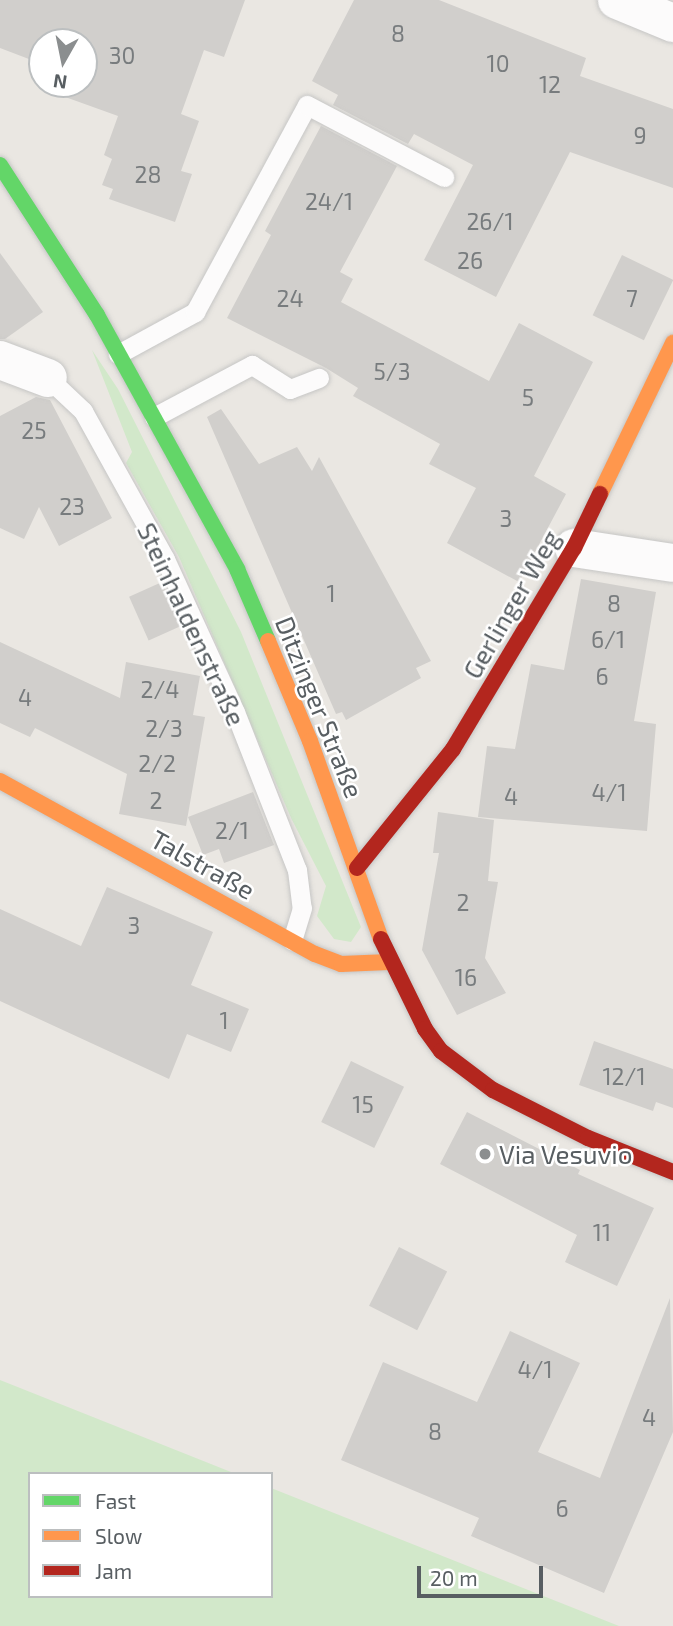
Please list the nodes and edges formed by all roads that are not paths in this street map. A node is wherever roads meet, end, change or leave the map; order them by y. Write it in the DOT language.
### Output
graph roads {
  1 [pos="617,0"];
  2 [pos="673,23"];
  3 [pos="0,165"];
  4 [pos="444,177"];
  5 [pos="673,343"];
  6 [pos="118,354"];
  7 [pos="0,360"];
  8 [pos="48,378"];
  9 [pos="318,378"];
  10 [pos="153,417"];
  11 [pos="574,548"];
  12 [pos="673,563"];
  13 [pos="0,781"];
  14 [pos="357,868"];
  15 [pos="292,940"];
  16 [pos="389,962"];
  17 [pos="673,1172"];
  1 -- 2 [label="street"];
  3 -- 6 [label="street, Ditzinger Straße"];
  4 -- 6 [label="lane"];
  5 -- 11 [label="street, Gerlinger Weg"];
  6 -- 10 [label="street, Ditzinger Straße"];
  7 -- 8 [label="street, Steinhaldenstraße"];
  8 -- 15 [label="lane, Steinhaldenstraße"];
  9 -- 10 [label="lane"];
  10 -- 14 [label="street, Ditzinger Straße"];
  11 -- 12 [label="street"];
  11 -- 14 [label="street, Gerlinger Weg"];
  13 -- 15 [label="street, Talstraße"];
  14 -- 16 [label="street, Ditzinger Straße"];
  15 -- 16 [label="street, Talstraße"];
  16 -- 17 [label="street, Ditzinger Straße"];
}
